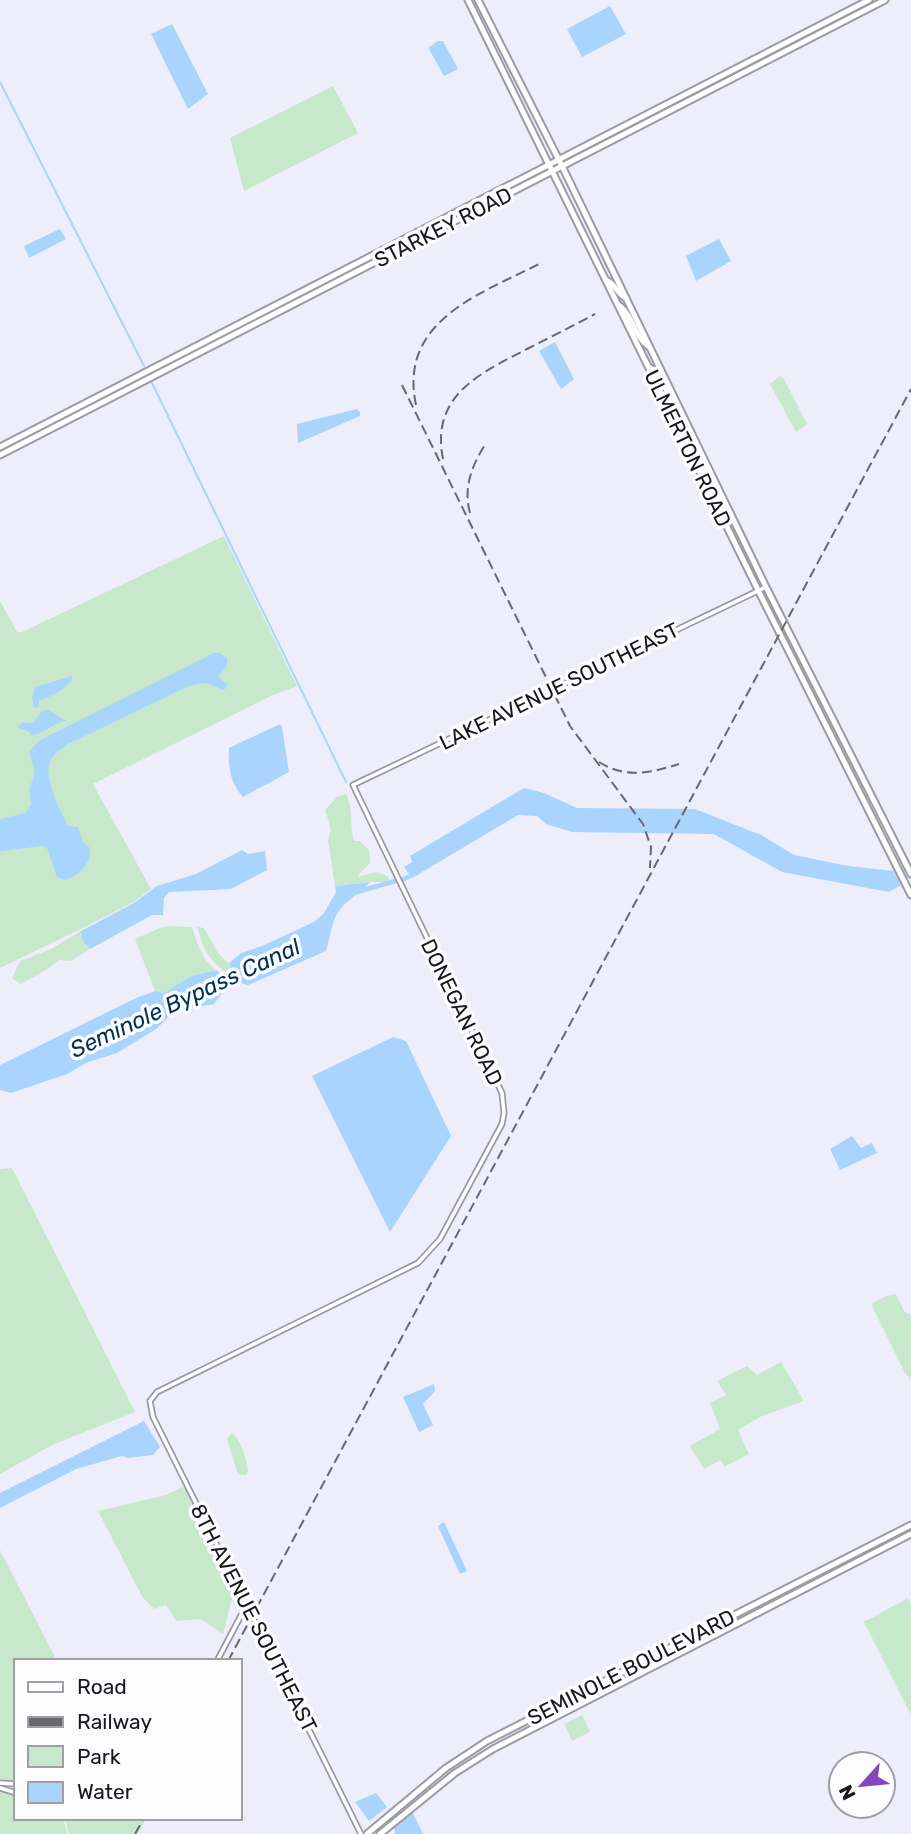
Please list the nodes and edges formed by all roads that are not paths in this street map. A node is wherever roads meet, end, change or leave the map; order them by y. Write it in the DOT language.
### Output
graph roads {
  1 [pos="468,0"];
  2 [pos="478,0"];
  3 [pos="869,0"];
  4 [pos="886,0"];
  5 [pos="787,42"];
  6 [pos="751,61"];
  7 [pos="762,64"];
  8 [pos="661,106"];
  9 [pos="654,119"];
  10 [pos="558,159"];
  11 [pos="549,163"];
  12 [pos="562,166"];
  13 [pos="552,171"];
  14 [pos="606,280"];
  15 [pos="626,298"];
  16 [pos="618,304"];
  17 [pos="649,347"];
  18 [pos="649,367"];
  19 [pos="681,412"];
  20 [pos="0,447"];
  21 [pos="0,455"];
  22 [pos="694,458"];
  23 [pos="730,513"];
  24 [pos="766,587"];
  25 [pos="758,590"];
  26 [pos="352,785"];
  27 [pos="911,874"];
  28 [pos="911,895"];
  29 [pos="150,1401"];
  30 [pos="911,1529"];
  31 [pos="247,1604"];
  32 [pos="218,1659"];
  33 [pos="361,1834"];
  34 [pos="367,1834"];
  35 [pos="380,1834"];
  1 -- 11 [label="main road, ULMERTON ROAD"];
  2 -- 10 [label="main road, ULMERTON ROAD"];
  3 -- 5 [label="main road, STARKEY ROAD"];
  4 -- 7 [label="main road, STARKEY ROAD"];
  5 -- 6 [label="main road, STARKEY ROAD"];
  5 -- 7 [label="main road"];
  6 -- 7 [label="main road"];
  6 -- 8 [label="main road, STARKEY ROAD"];
  7 -- 9 [label="main road, STARKEY ROAD"];
  8 -- 9 [label="main road"];
  8 -- 10 [label="main road, STARKEY ROAD"];
  9 -- 12 [label="main road, STARKEY ROAD"];
  10 -- 11 [label="main road, STARKEY ROAD"];
  10 -- 12 [label="main road, ULMERTON ROAD"];
  11 -- 13 [label="main road, ULMERTON ROAD"];
  11 -- 20 [label="main road, STARKEY ROAD"];
  12 -- 13 [label="main road, STARKEY ROAD"];
  12 -- 15 [label="main road, ULMERTON ROAD"];
  13 -- 14 [label="main road, ULMERTON ROAD"];
  13 -- 21 [label="main road, STARKEY ROAD"];
  14 -- 15 [label="main road"];
  14 -- 16 [label="main road, ULMERTON ROAD"];
  15 -- 17 [label="main road, ULMERTON ROAD"];
  16 -- 17 [label="main road"];
  16 -- 18 [label="main road, ULMERTON ROAD"];
  17 -- 19 [label="main road, ULMERTON ROAD"];
  18 -- 19 [label="main road"];
  18 -- 22 [label="main road, ULMERTON ROAD"];
  19 -- 23 [label="main road, ULMERTON ROAD"];
  22 -- 23 [label="main road"];
  22 -- 25 [label="main road, ULMERTON ROAD"];
  23 -- 24 [label="main road, ULMERTON ROAD"];
  24 -- 25 [label="street, LAKE AVENUE SOUTHEAST"];
  24 -- 27 [label="main road, ULMERTON ROAD"];
  25 -- 26 [label="street, LAKE AVENUE SOUTHEAST"];
  25 -- 28 [label="main road, ULMERTON ROAD"];
  26 -- 29 [label="street, DONEGAN ROAD"];
  29 -- 31 [label="street, 8TH AVENUE SOUTHEAST"];
  30 -- 34 [label="main road, SEMINOLE BOULEVARD"];
  30 -- 35 [label="main road, SEMINOLE BOULEVARD"];
  31 -- 32 [label="street"];
  31 -- 33 [label="street, 8TH AVENUE SOUTHEAST"];
}
